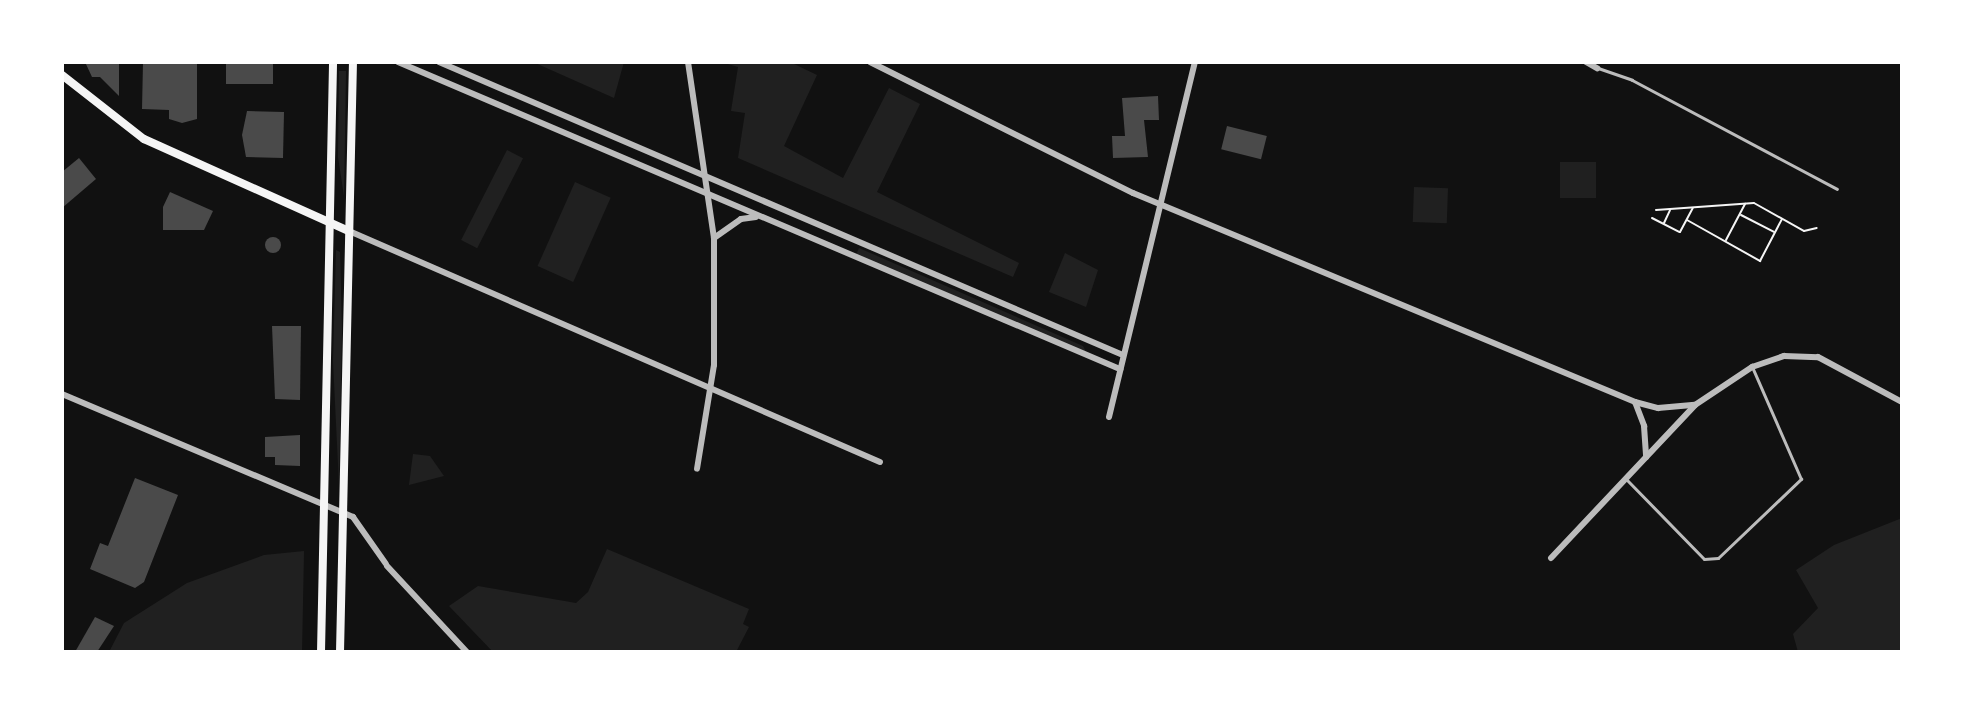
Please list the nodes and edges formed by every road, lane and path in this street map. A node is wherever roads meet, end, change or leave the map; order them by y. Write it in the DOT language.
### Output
graph roads {
  1 [pos="333,62"];
  2 [pos="353,62"];
  3 [pos="398,62"];
  4 [pos="439,62"];
  5 [pos="688,62"];
  6 [pos="870,62"];
  7 [pos="1195,62"];
  8 [pos="1586,62"];
  9 [pos="1597,68"];
  10 [pos="62,75"];
  11 [pos="709,178"];
  12 [pos="1837,189"];
  13 [pos="709,197"];
  14 [pos="763,201"];
  15 [pos="1160,202"];
  16 [pos="1745,204"];
  17 [pos="1694,208"];
  18 [pos="1671,209"];
  19 [pos="1656,210"];
  20 [pos="1740,215"];
  21 [pos="756,217"];
  22 [pos="1652,218"];
  23 [pos="1782,219"];
  24 [pos="1687,220"];
  25 [pos="331,223"];
  26 [pos="1664,224"];
  27 [pos="1817,228"];
  28 [pos="349,231"];
  29 [pos="1775,233"];
  30 [pos="714,238"];
  31 [pos="1725,241"];
  32 [pos="1123,355"];
  33 [pos="1752,367"];
  34 [pos="1120,369"];
  35 [pos="711,389"];
  36 [pos="62,394"];
  37 [pos="1635,402"];
  38 [pos="1902,402"];
  39 [pos="1695,405"];
  40 [pos="1109,417"];
  41 [pos="1646,458"];
  42 [pos="880,462"];
  43 [pos="697,469"];
  44 [pos="1627,480"];
  45 [pos="325,506"];
  46 [pos="344,514"];
  47 [pos="1551,558"];
  48 [pos="321,652"];
  49 [pos="340,652"];
  50 [pos="467,652"];
  1 -- 25 [label="main road"];
  2 -- 28 [label="main road"];
  3 -- 13 [label="street"];
  4 -- 11 [label="street"];
  5 -- 11 [label="street"];
  6 -- 15 [label="street"];
  7 -- 15 [label="street"];
  8 -- 9 [label="street"];
  9 -- 12 [label="lane"];
  10 -- 25 [label="main road"];
  11 -- 13 [label="street"];
  11 -- 14 [label="street"];
  13 -- 21 [label="street"];
  13 -- 30 [label="street"];
  14 -- 21 [label="street"];
  14 -- 32 [label="street"];
  15 -- 32 [label="street"];
  15 -- 37 [label="street"];
  16 -- 17 [label="path"];
  16 -- 20 [label="path"];
  16 -- 23 [label="path"];
  17 -- 18 [label="path"];
  17 -- 24 [label="path"];
  18 -- 19 [label="path"];
  18 -- 26 [label="path"];
  20 -- 29 [label="path"];
  20 -- 31 [label="path"];
  21 -- 30 [label="street"];
  21 -- 34 [label="street"];
  22 -- 26 [label="path"];
  23 -- 27 [label="path"];
  23 -- 29 [label="path"];
  24 -- 26 [label="path"];
  24 -- 31 [label="path"];
  25 -- 28 [label="main road"];
  25 -- 45 [label="main road"];
  28 -- 35 [label="street"];
  28 -- 46 [label="main road"];
  29 -- 31 [label="path"];
  30 -- 35 [label="street"];
  32 -- 34 [label="street"];
  33 -- 38 [label="street"];
  33 -- 39 [label="street"];
  33 -- 44 [label="lane"];
  34 -- 40 [label="street"];
  35 -- 42 [label="street"];
  35 -- 43 [label="street"];
  36 -- 45 [label="street"];
  37 -- 39 [label="street"];
  37 -- 41 [label="street"];
  39 -- 41 [label="street"];
  41 -- 44 [label="street"];
  44 -- 47 [label="street"];
  45 -- 46 [label="street"];
  45 -- 48 [label="main road"];
  46 -- 49 [label="main road"];
  46 -- 50 [label="street"];
}
